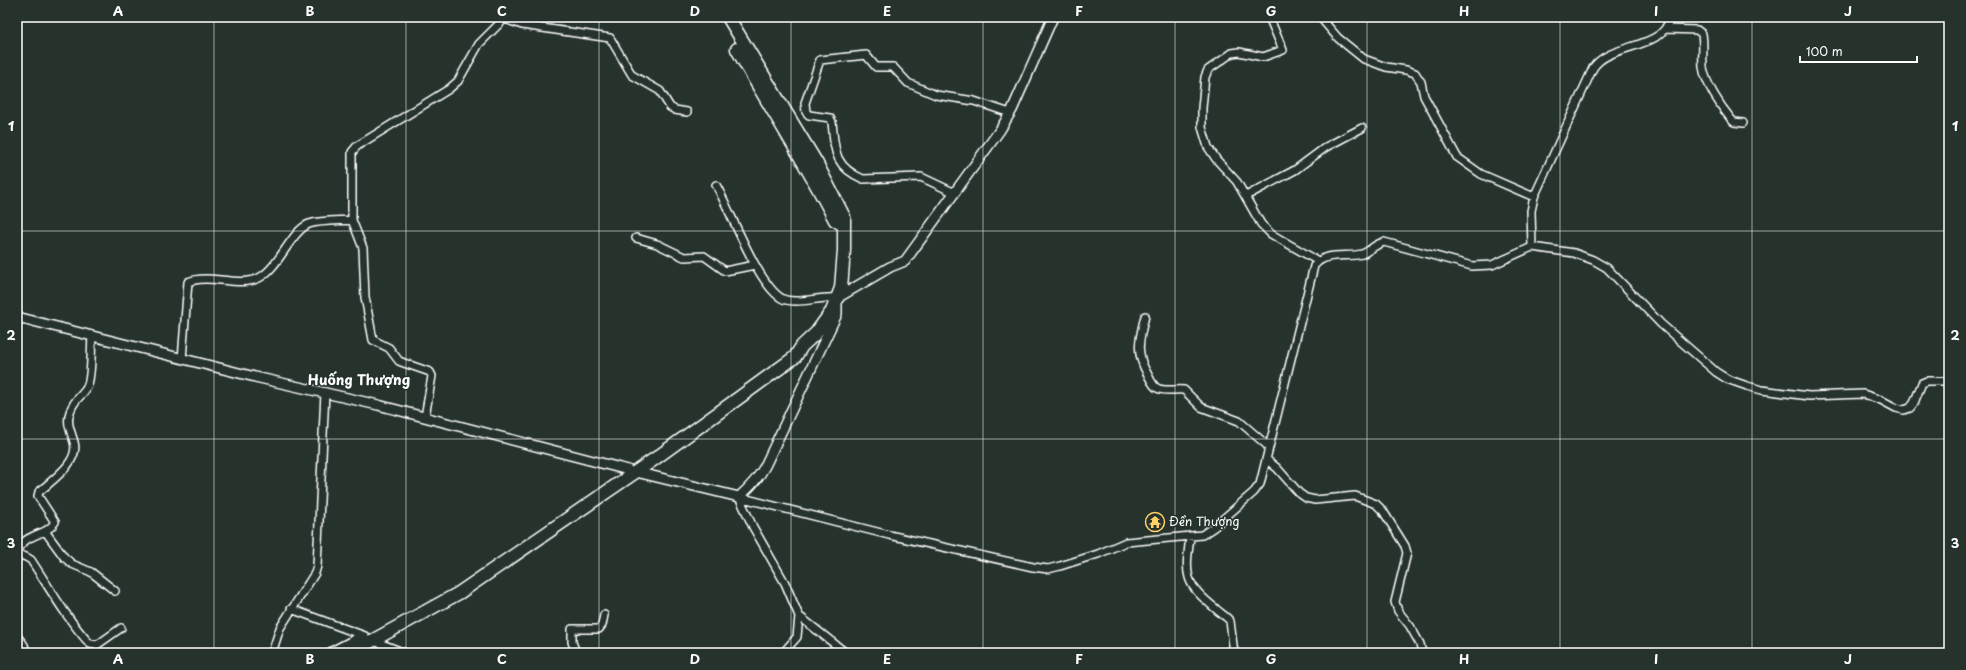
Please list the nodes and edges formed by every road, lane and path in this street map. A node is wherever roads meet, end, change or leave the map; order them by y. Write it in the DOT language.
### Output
graph roads {
  1 [pos="720,17"];
  2 [pos="728,17"];
  3 [pos="1053,17"];
  4 [pos="1269,17"];
  5 [pos="1320,17"];
  6 [pos="1670,17"];
  7 [pos="505,18"];
  8 [pos="1666,29"];
  9 [pos="687,112"];
  10 [pos="1010,113"];
  11 [pos="1743,123"];
  12 [pos="1362,128"];
  13 [pos="716,185"];
  14 [pos="954,193"];
  15 [pos="1246,196"];
  16 [pos="1534,197"];
  17 [pos="352,220"];
  18 [pos="843,225"];
  19 [pos="636,238"];
  20 [pos="1532,247"];
  21 [pos="1318,261"];
  22 [pos="755,265"];
  23 [pos="837,298"];
  24 [pos="1145,316"];
  25 [pos="17,317"];
  26 [pos="92,335"];
  27 [pos="182,358"];
  28 [pos="1949,381"];
  29 [pos="325,392"];
  30 [pos="425,417"];
  31 [pos="1269,448"];
  32 [pos="1267,460"];
  33 [pos="632,471"];
  34 [pos="738,496"];
  35 [pos="45,531"];
  36 [pos="1190,537"];
  37 [pos="17,553"];
  38 [pos="115,591"];
  39 [pos="291,609"];
  40 [pos="604,615"];
  41 [pos="800,616"];
  42 [pos="121,628"];
  43 [pos="17,636"];
  44 [pos="370,638"];
  45 [pos="26,653"];
  46 [pos="272,653"];
  47 [pos="333,653"];
  48 [pos="350,653"];
  49 [pos="405,653"];
  50 [pos="576,653"];
  51 [pos="783,653"];
  52 [pos="846,653"];
  53 [pos="1234,653"];
  54 [pos="1422,653"];
  1 -- 18 [label="highway"];
  2 -- 18 [label="highway"];
  3 -- 10 [label="street"];
  4 -- 15 [label="street"];
  5 -- 16 [label="street"];
  6 -- 8 [label="street"];
  7 -- 9 [label="street"];
  7 -- 17 [label="street"];
  8 -- 11 [label="street"];
  8 -- 16 [label="street"];
  10 -- 14 [label="street"];
  10 -- 14 [label="street"];
  12 -- 15 [label="street"];
  13 -- 22 [label="street"];
  14 -- 23 [label="street"];
  15 -- 21 [label="street"];
  16 -- 20 [label="street"];
  17 -- 27 [label="street"];
  17 -- 30 [label="street"];
  18 -- 23 [label="highway"];
  19 -- 22 [label="street"];
  20 -- 21 [label="street"];
  20 -- 28 [label="street"];
  21 -- 31 [label="street"];
  22 -- 23 [label="street"];
  23 -- 33 [label="highway"];
  23 -- 34 [label="street"];
  24 -- 31 [label="street"];
  25 -- 26 [label="street"];
  26 -- 27 [label="street"];
  26 -- 35 [label="street"];
  27 -- 29 [label="street"];
  29 -- 30 [label="street"];
  29 -- 39 [label="street"];
  30 -- 33 [label="street"];
  31 -- 32 [label="street"];
  32 -- 36 [label="street"];
  32 -- 54 [label="street"];
  33 -- 34 [label="street"];
  33 -- 44 [label="highway"];
  34 -- 36 [label="street"];
  34 -- 41 [label="street"];
  35 -- 37 [label="street"];
  35 -- 38 [label="street"];
  36 -- 53 [label="street"];
  37 -- 42 [label="street"];
  39 -- 44 [label="street"];
  39 -- 46 [label="street"];
  40 -- 50 [label="street"];
  41 -- 51 [label="street"];
  41 -- 52 [label="street"];
  43 -- 45 [label="street"];
  44 -- 47 [label="highway"];
  44 -- 48 [label="highway"];
  44 -- 49 [label="street"];
}
